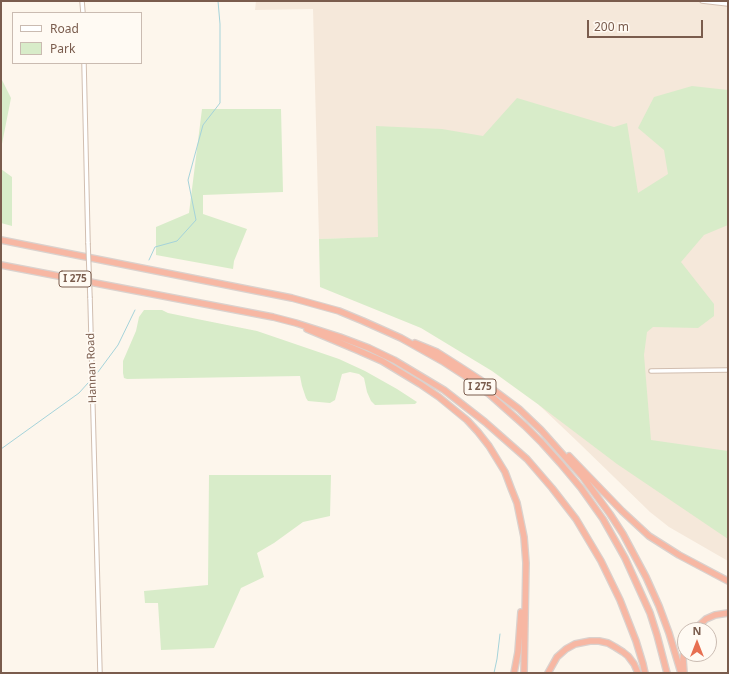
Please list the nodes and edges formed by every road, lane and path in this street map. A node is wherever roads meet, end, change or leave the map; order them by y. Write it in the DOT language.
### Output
graph roads {
  1 [pos="82,1"];
  2 [pos="702,1"];
  3 [pos="728,4"];
  4 [pos="83,12"];
  5 [pos="84,64"];
  6 [pos="1,240"];
  7 [pos="1,265"];
  8 [pos="296,323"];
  9 [pos="401,338"];
  10 [pos="728,370"];
  11 [pos="650,371"];
  12 [pos="541,430"];
  13 [pos="525,550"];
  14 [pos="728,581"];
  15 [pos="728,613"];
  16 [pos="702,622"];
  17 [pos="683,662"];
  18 [pos="100,673"];
  19 [pos="514,673"];
  20 [pos="524,673"];
  21 [pos="548,673"];
  22 [pos="638,673"];
  23 [pos="645,673"];
  24 [pos="667,673"];
  25 [pos="680,673"];
  26 [pos="684,673"];
  1 -- 4 [label="street"];
  2 -- 3 [label="street"];
  5 -- 18 [label="street, Hannan Road, bridge"];
  6 -- 9 [label="highway, I 275"];
  7 -- 8 [label="highway, I 275"];
  8 -- 13 [label="highway"];
  8 -- 23 [label="highway, I 275"];
  9 -- 12 [label="highway"];
  9 -- 24 [label="highway, I 275"];
  10 -- 11 [label="street"];
  12 -- 14 [label="highway"];
  12 -- 25 [label="highway"];
  13 -- 19 [label="highway"];
  13 -- 20 [label="highway"];
  15 -- 16 [label="highway"];
  17 -- 26 [label="highway"];
  21 -- 22 [label="highway"];
}
